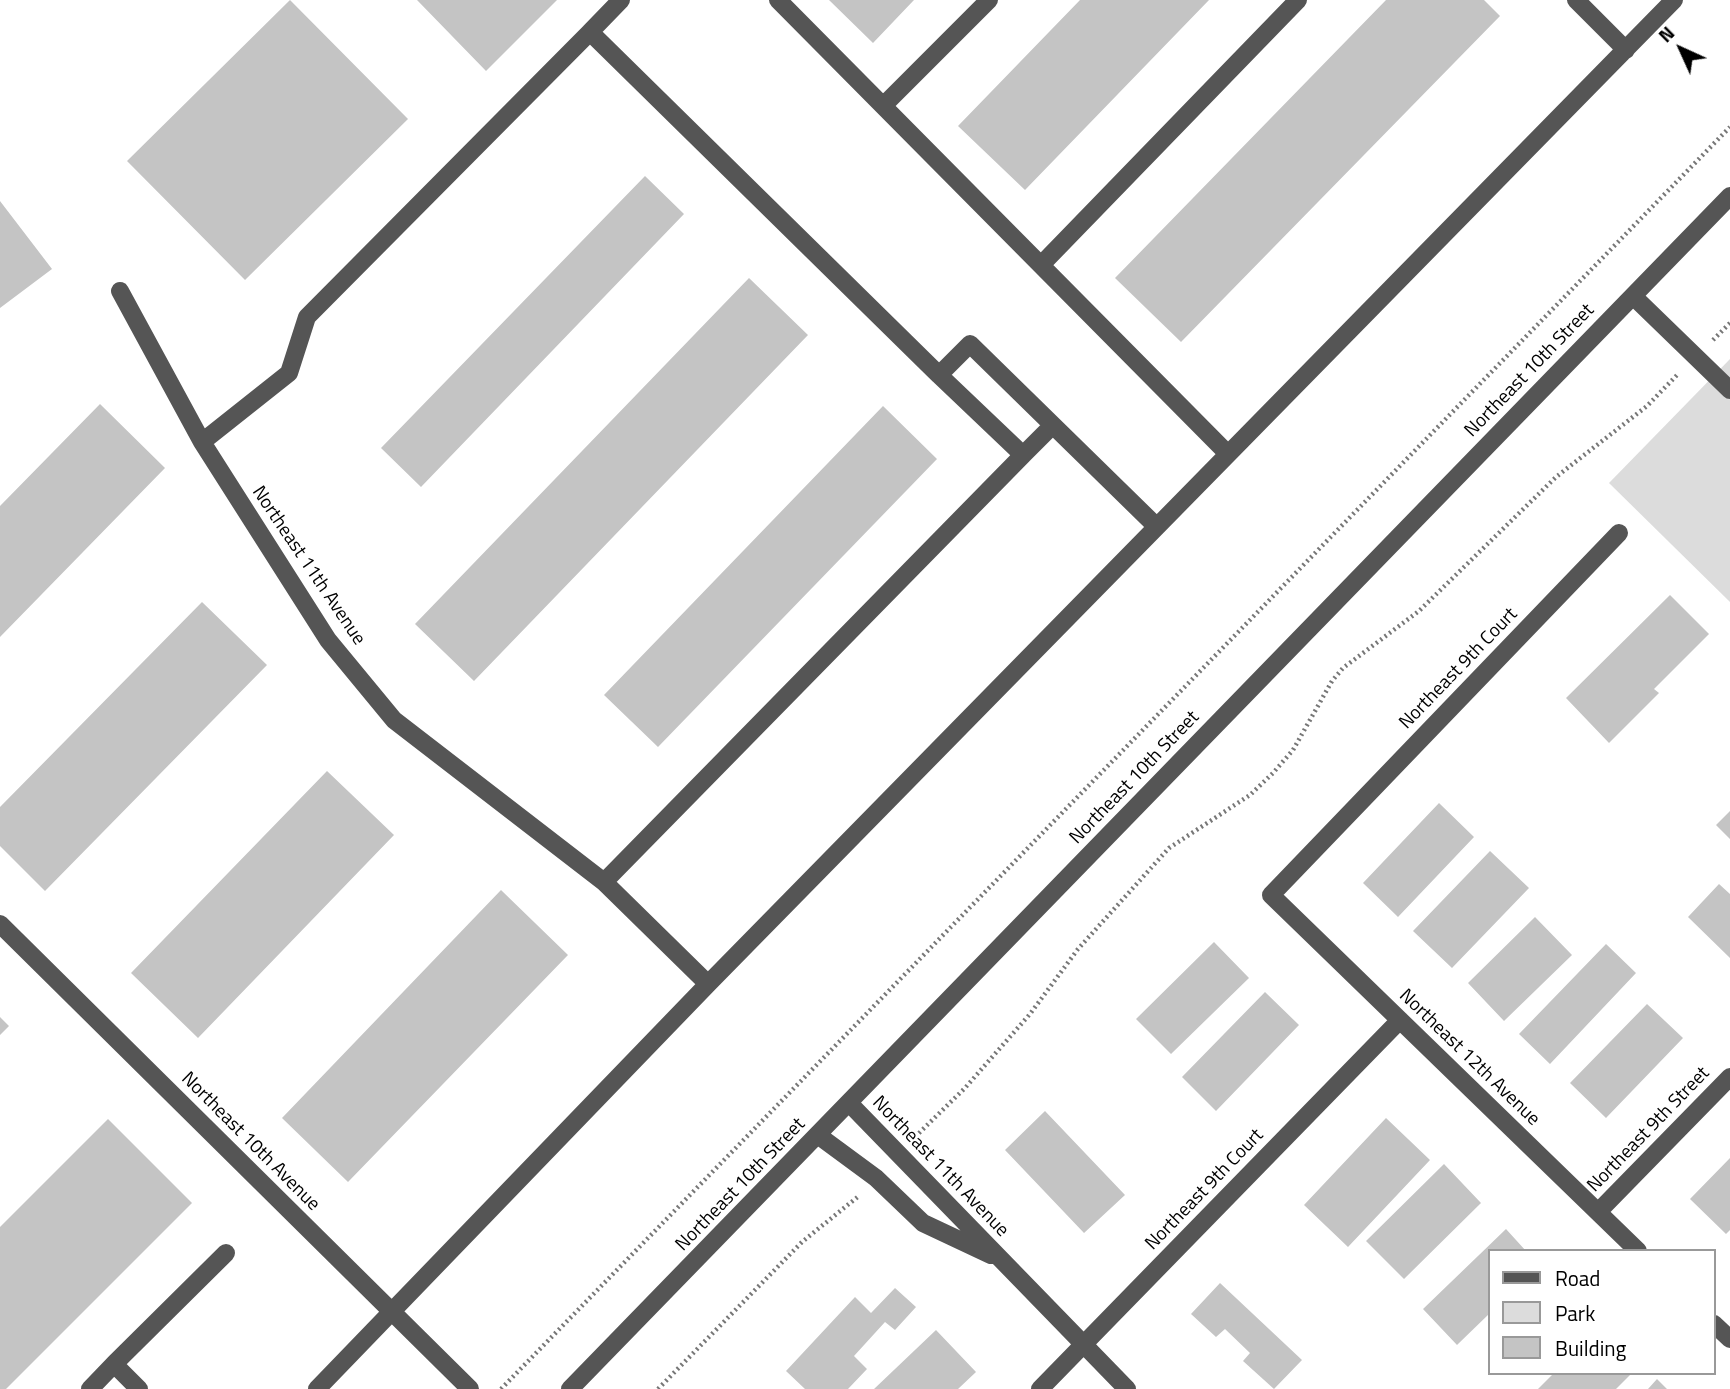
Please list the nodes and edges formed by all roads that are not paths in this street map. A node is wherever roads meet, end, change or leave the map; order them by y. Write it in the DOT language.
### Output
graph roads {
  1 [pos="621,0"];
  2 [pos="778,0"];
  3 [pos="989,0"];
  4 [pos="1298,0"];
  5 [pos="1576,0"];
  6 [pos="1674,0"];
  7 [pos="590,32"];
  8 [pos="1626,50"];
  9 [pos="883,106"];
  10 [pos="1730,196"];
  11 [pos="1041,265"];
  12 [pos="120,291"];
  13 [pos="1633,296"];
  14 [pos="939,375"];
  15 [pos="1730,390"];
  16 [pos="1052,426"];
  17 [pos="202,442"];
  18 [pos="1228,454"];
  19 [pos="1023,455"];
  20 [pos="1156,526"];
  21 [pos="1619,533"];
  22 [pos="604,882"];
  23 [pos="1271,895"];
  24 [pos="0,924"];
  25 [pos="708,984"];
  26 [pos="1400,1020"];
  27 [pos="1730,1077"];
  28 [pos="850,1104"];
  29 [pos="819,1136"];
  30 [pos="1598,1212"];
  31 [pos="1636,1249"];
  32 [pos="226,1253"];
  33 [pos="1001,1260"];
  34 [pos="392,1311"];
  35 [pos="1716,1326"];
  36 [pos="1730,1339"];
  37 [pos="1083,1346"];
  38 [pos="114,1364"];
  39 [pos="90,1389"];
  40 [pos="139,1389"];
  41 [pos="317,1389"];
  42 [pos="470,1389"];
  43 [pos="570,1389"];
  44 [pos="1040,1389"];
  45 [pos="1127,1389"];
  1 -- 7 [label="street"];
  2 -- 9 [label="street"];
  3 -- 9 [label="street"];
  4 -- 11 [label="street"];
  5 -- 8 [label="street"];
  6 -- 8 [label="street"];
  7 -- 14 [label="street"];
  7 -- 17 [label="street"];
  8 -- 18 [label="street"];
  9 -- 11 [label="street"];
  10 -- 13 [label="street, Northeast 10th Street"];
  11 -- 18 [label="street"];
  12 -- 17 [label="street, Northeast 11th Avenue"];
  13 -- 15 [label="street"];
  13 -- 28 [label="street, Northeast 10th Street"];
  14 -- 16 [label="street"];
  14 -- 19 [label="street"];
  16 -- 19 [label="street"];
  16 -- 20 [label="street"];
  17 -- 22 [label="street, Northeast 11th Avenue"];
  18 -- 20 [label="street"];
  19 -- 22 [label="street"];
  20 -- 25 [label="street"];
  21 -- 23 [label="street, Northeast 9th Court"];
  22 -- 25 [label="street, Northeast 11th Avenue"];
  23 -- 26 [label="street, Northeast 12th Avenue"];
  24 -- 34 [label="street, Northeast 10th Avenue"];
  25 -- 34 [label="street"];
  26 -- 30 [label="street, Northeast 12th Avenue"];
  26 -- 37 [label="street, Northeast 9th Court"];
  27 -- 30 [label="street, Northeast 9th Street"];
  28 -- 29 [label="street, Northeast 10th Street"];
  28 -- 33 [label="street, Northeast 11th Avenue"];
  29 -- 33 [label="street, Northeast 11th Avenue"];
  29 -- 43 [label="street, Northeast 10th Street"];
  30 -- 31 [label="street, Northeast 12th Avenue"];
  32 -- 38 [label="street"];
  33 -- 37 [label="street, Northeast 11th Avenue"];
  34 -- 41 [label="street"];
  34 -- 42 [label="street, Northeast 10th Avenue"];
  35 -- 36 [label="street"];
  37 -- 44 [label="street, Northeast 9th Court"];
  37 -- 45 [label="street, Northeast 11th Avenue"];
  38 -- 39 [label="street"];
  38 -- 40 [label="street"];
}
